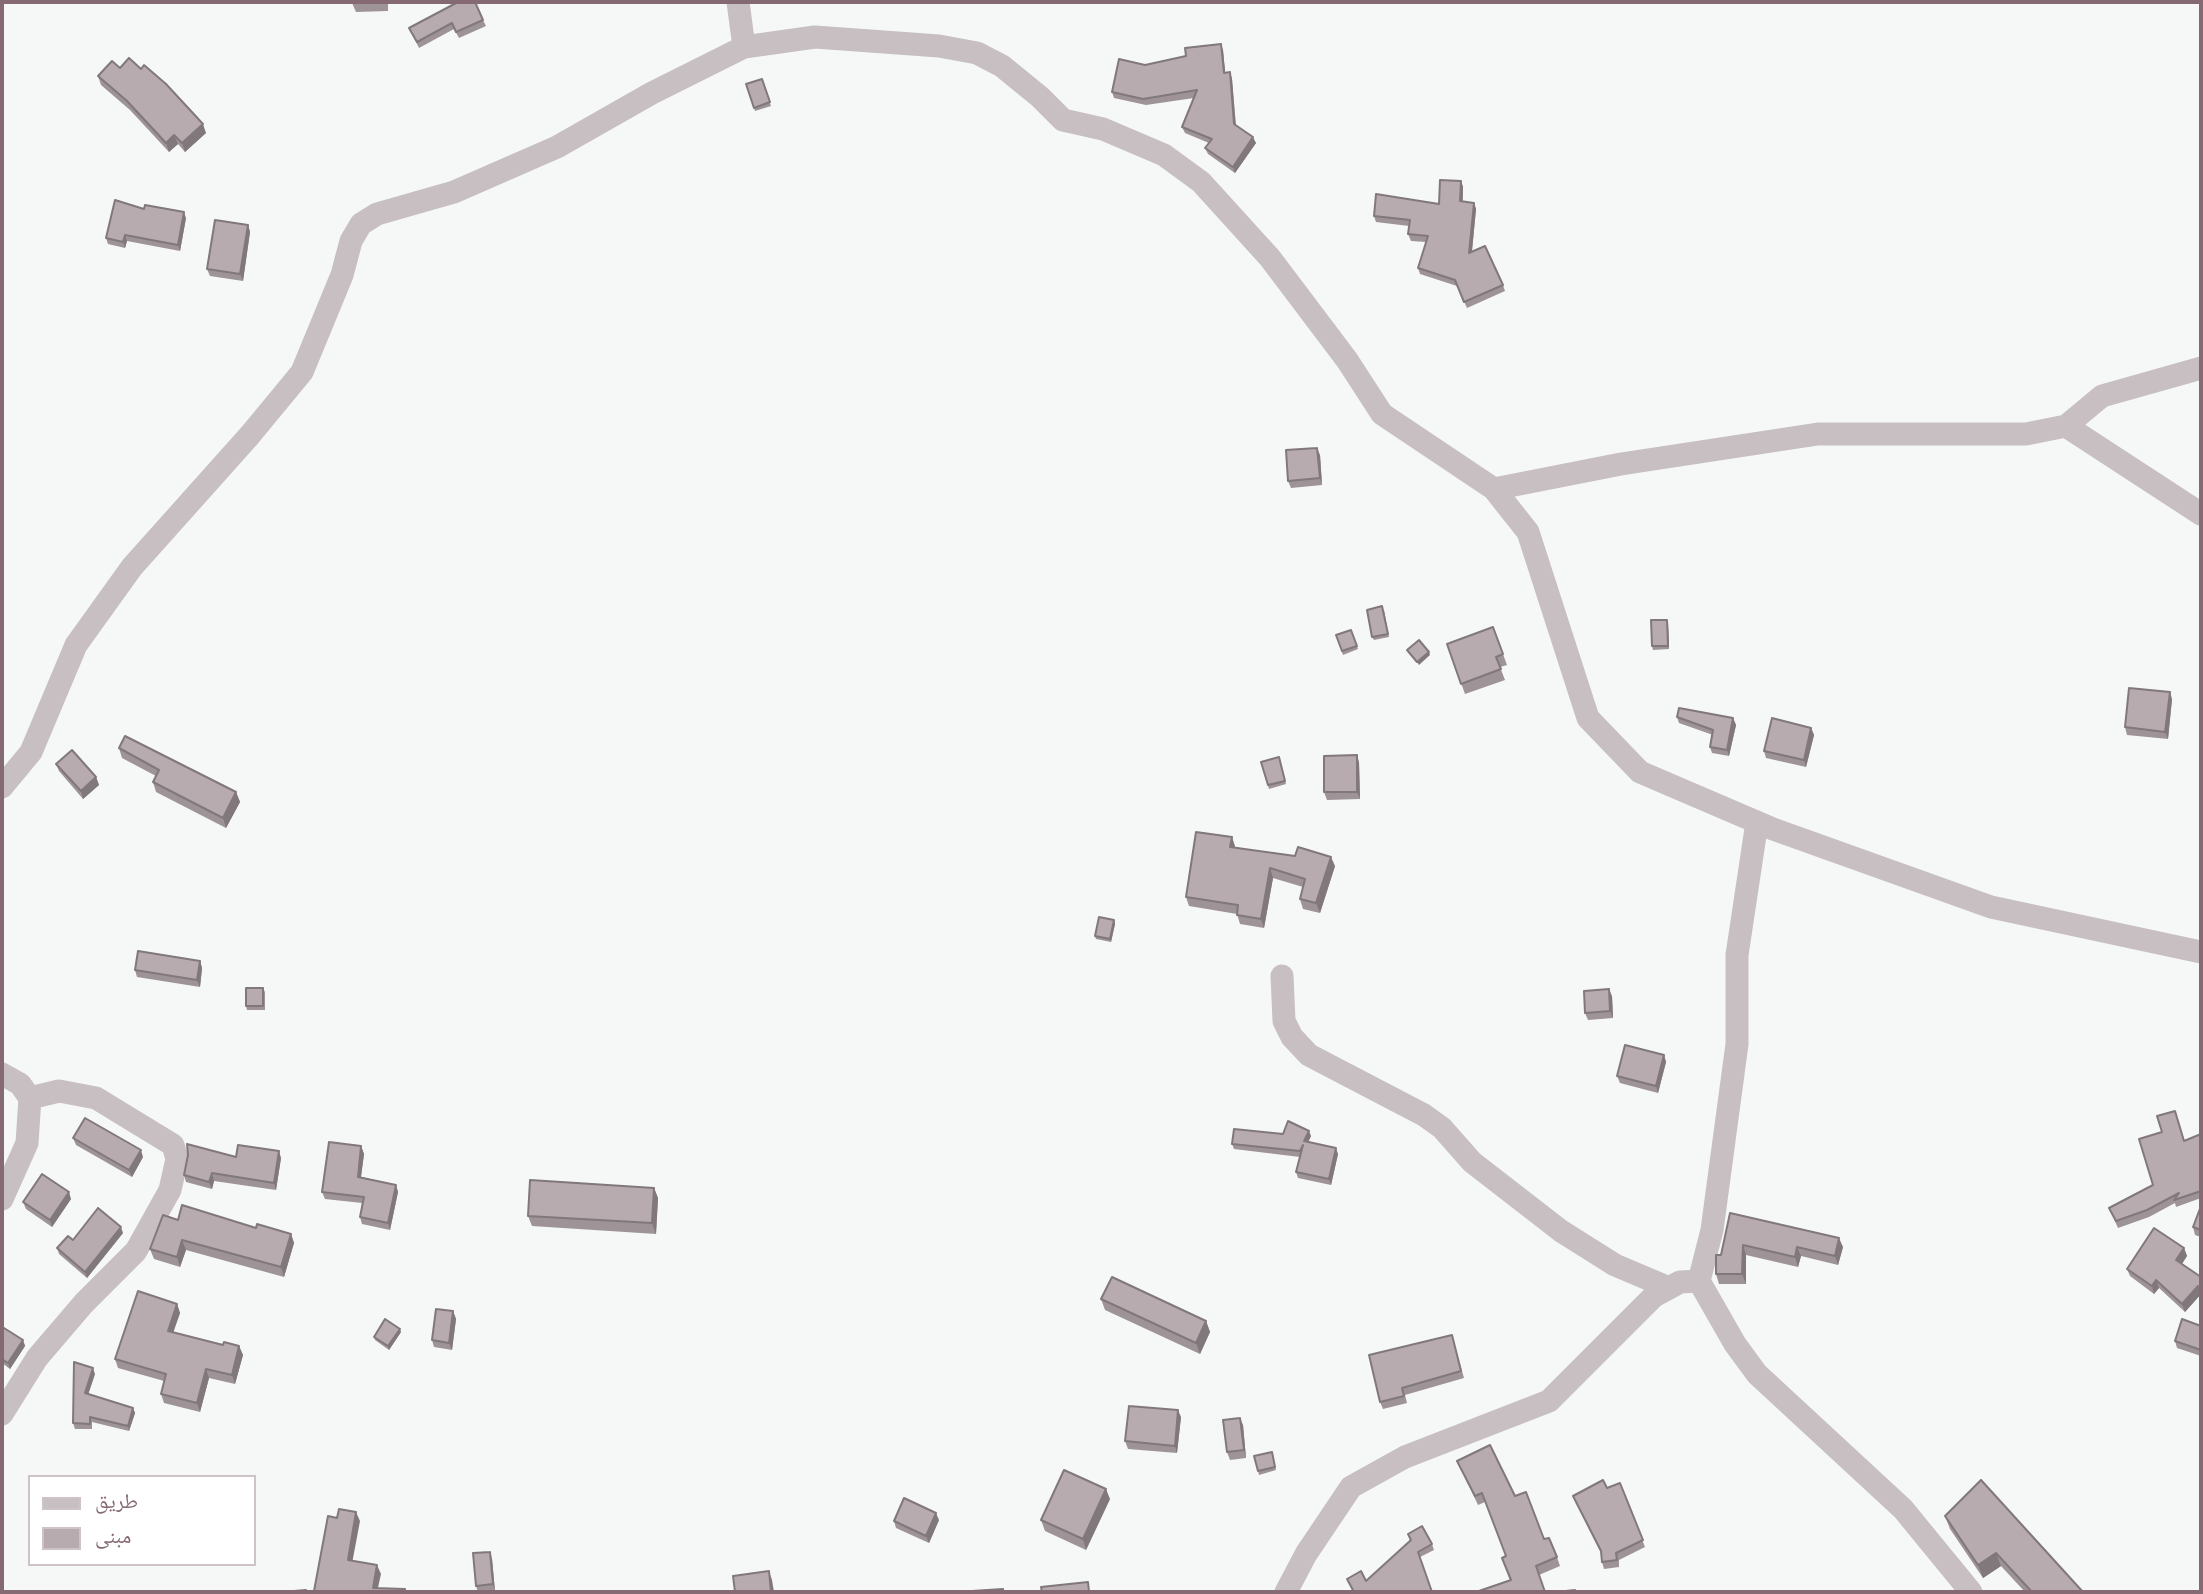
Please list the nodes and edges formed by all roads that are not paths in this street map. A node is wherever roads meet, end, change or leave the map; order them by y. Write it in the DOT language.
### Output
graph roads {
  1 [pos="738,2"];
  2 [pos="744,47"];
  3 [pos="2201,368"];
  4 [pos="2066,426"];
  5 [pos="1494,489"];
  6 [pos="2201,514"];
  7 [pos="2,787"];
  8 [pos="1757,822"];
  9 [pos="2201,952"];
  10 [pos="1283,976"];
  11 [pos="2,1074"];
  12 [pos="30,1098"];
  13 [pos="2,1199"];
  14 [pos="1699,1282"];
  15 [pos="1667,1287"];
  16 [pos="2,1414"];
  17 [pos="1286,1592"];
  18 [pos="1971,1592"];
  1 -- 2 [label="street"];
  2 -- 5 [label="street"];
  2 -- 7 [label="street"];
  3 -- 4 [label="street"];
  4 -- 5 [label="street"];
  4 -- 6 [label="street"];
  5 -- 8 [label="street"];
  8 -- 9 [label="street"];
  8 -- 14 [label="street"];
  10 -- 15 [label="street"];
  11 -- 12 [label="street"];
  12 -- 13 [label="street"];
  12 -- 16 [label="street"];
  14 -- 15 [label="street"];
  14 -- 18 [label="street"];
  15 -- 17 [label="street"];
}
